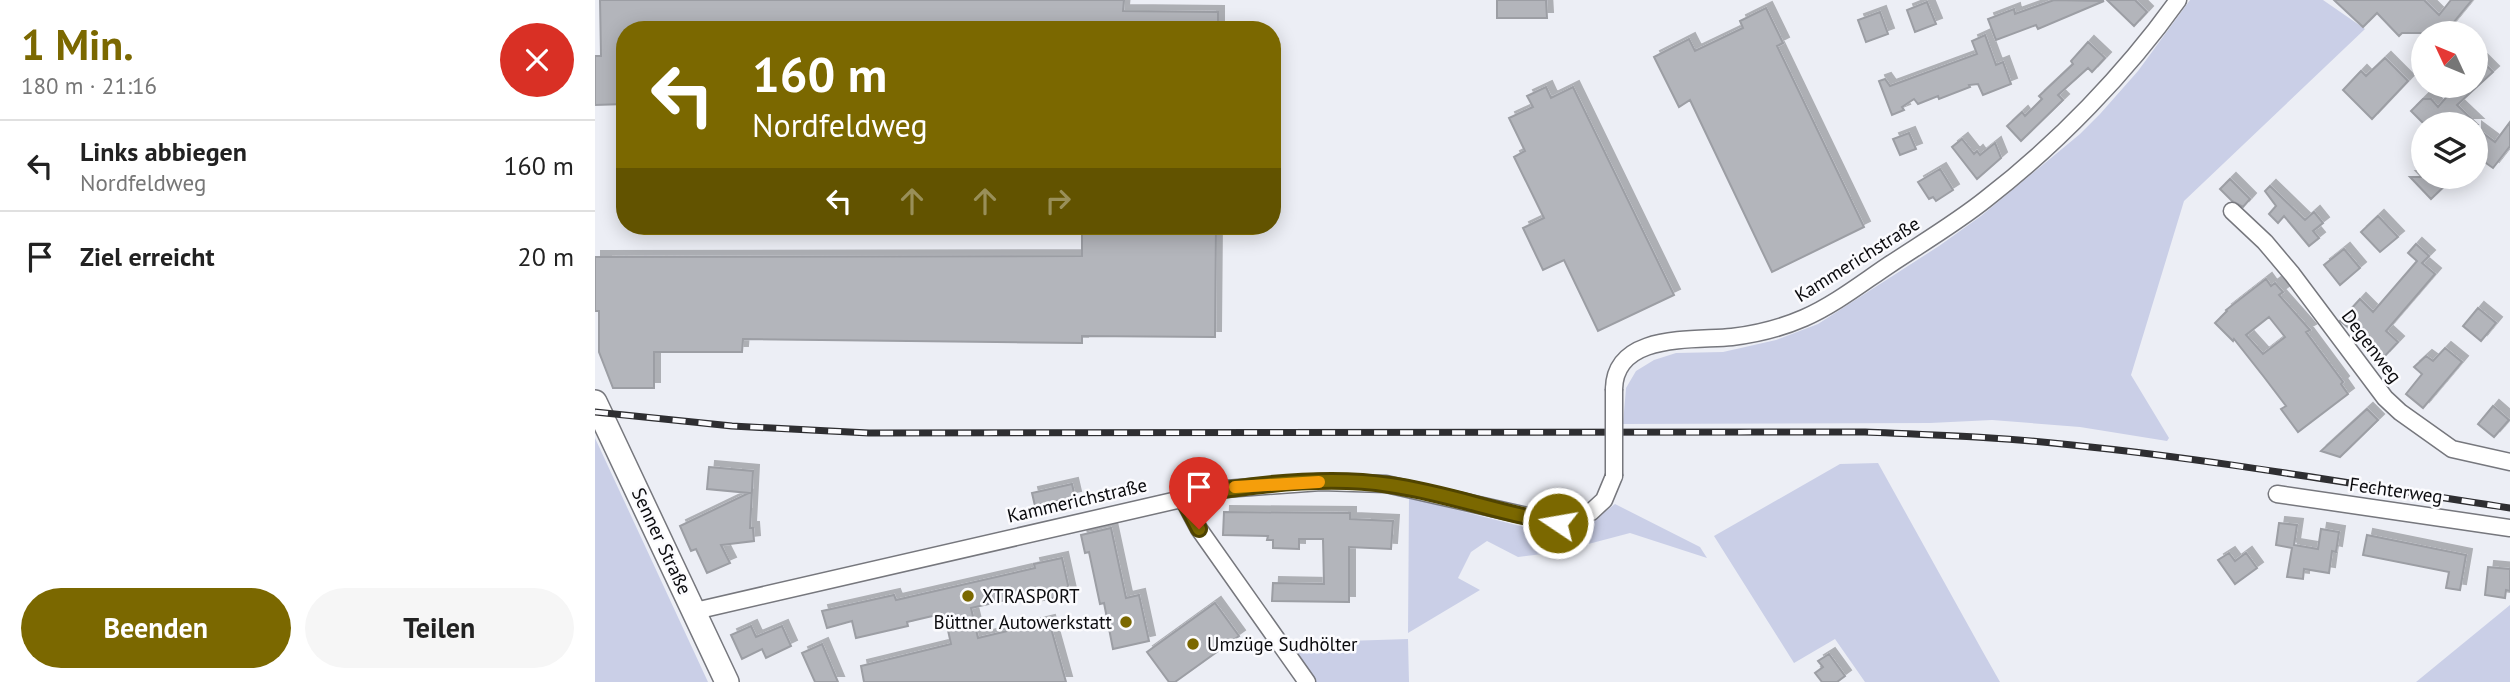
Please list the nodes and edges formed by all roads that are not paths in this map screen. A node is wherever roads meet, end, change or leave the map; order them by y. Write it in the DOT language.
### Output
graph roads {
  1 [pos="2178,0"];
  2 [pos="2232,211"];
  3 [pos="595,402"];
  4 [pos="2510,462"];
  5 [pos="2277,494"];
  6 [pos="1182,497"];
  7 [pos="2510,528"];
  8 [pos="695,611"];
  9 [pos="727,682"];
  10 [pos="1307,682"];
  1 -- 6 [label="street, Kammerichstraße, bridge"];
  2 -- 4 [label="street, Degenweg"];
  3 -- 8 [label="street, Senner Straße"];
  5 -- 7 [label="street, Fechterweg"];
  6 -- 8 [label="street, Kammerichstraße"];
  6 -- 10 [label="street"];
  8 -- 9 [label="street, Senner Straße"];
}
